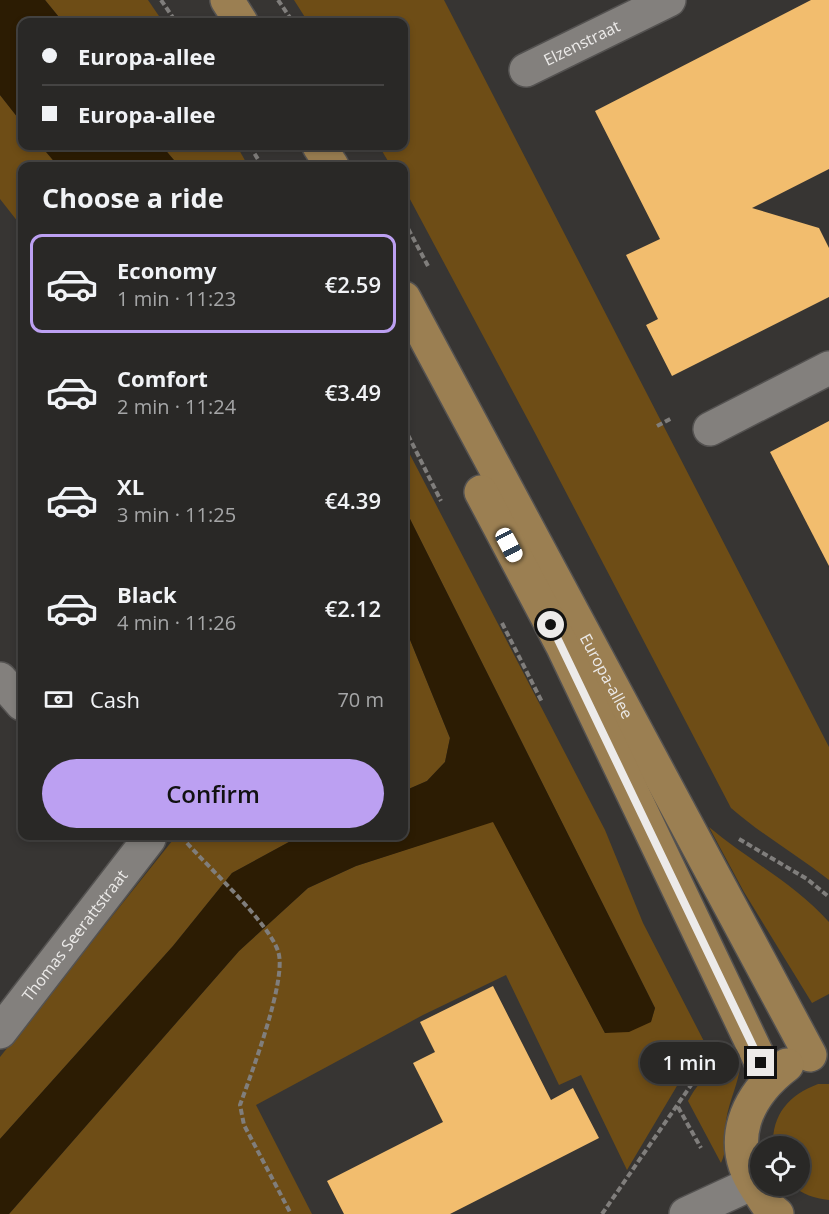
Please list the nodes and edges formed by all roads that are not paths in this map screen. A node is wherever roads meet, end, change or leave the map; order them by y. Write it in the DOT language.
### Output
graph roads {
  1 [pos="204,0"];
  2 [pos="227,0"];
  3 [pos="669,0"];
  4 [pos="215,18"];
  5 [pos="238,18"];
  6 [pos="526,70"];
  7 [pos="408,305"];
  8 [pos="408,352"];
  9 [pos="829,368"];
  10 [pos="710,429"];
  11 [pos="0,679"];
  12 [pos="18,699"];
  13 [pos="156,840"];
  14 [pos="0,1032"];
  15 [pos="820,1055"];
  16 [pos="769,1079"];
  17 [pos="750,1177"];
  18 [pos="750,1184"];
  19 [pos="763,1196"];
  20 [pos="686,1214"];
  21 [pos="777,1214"];
  1 -- 4 [label="main road"];
  2 -- 5 [label="main road"];
  3 -- 6 [label="street, Elzenstraat"];
  7 -- 15 [label="main road, Europa-allee"];
  8 -- 16 [label="main road, Europa-allee"];
  9 -- 10 [label="street"];
  11 -- 12 [label="street"];
  13 -- 14 [label="street, Thomas Seerattstraat"];
  15 -- 16 [label="main road"];
  16 -- 17 [label="main road"];
  18 -- 20 [label="street"];
  19 -- 21 [label="main road"];
}
